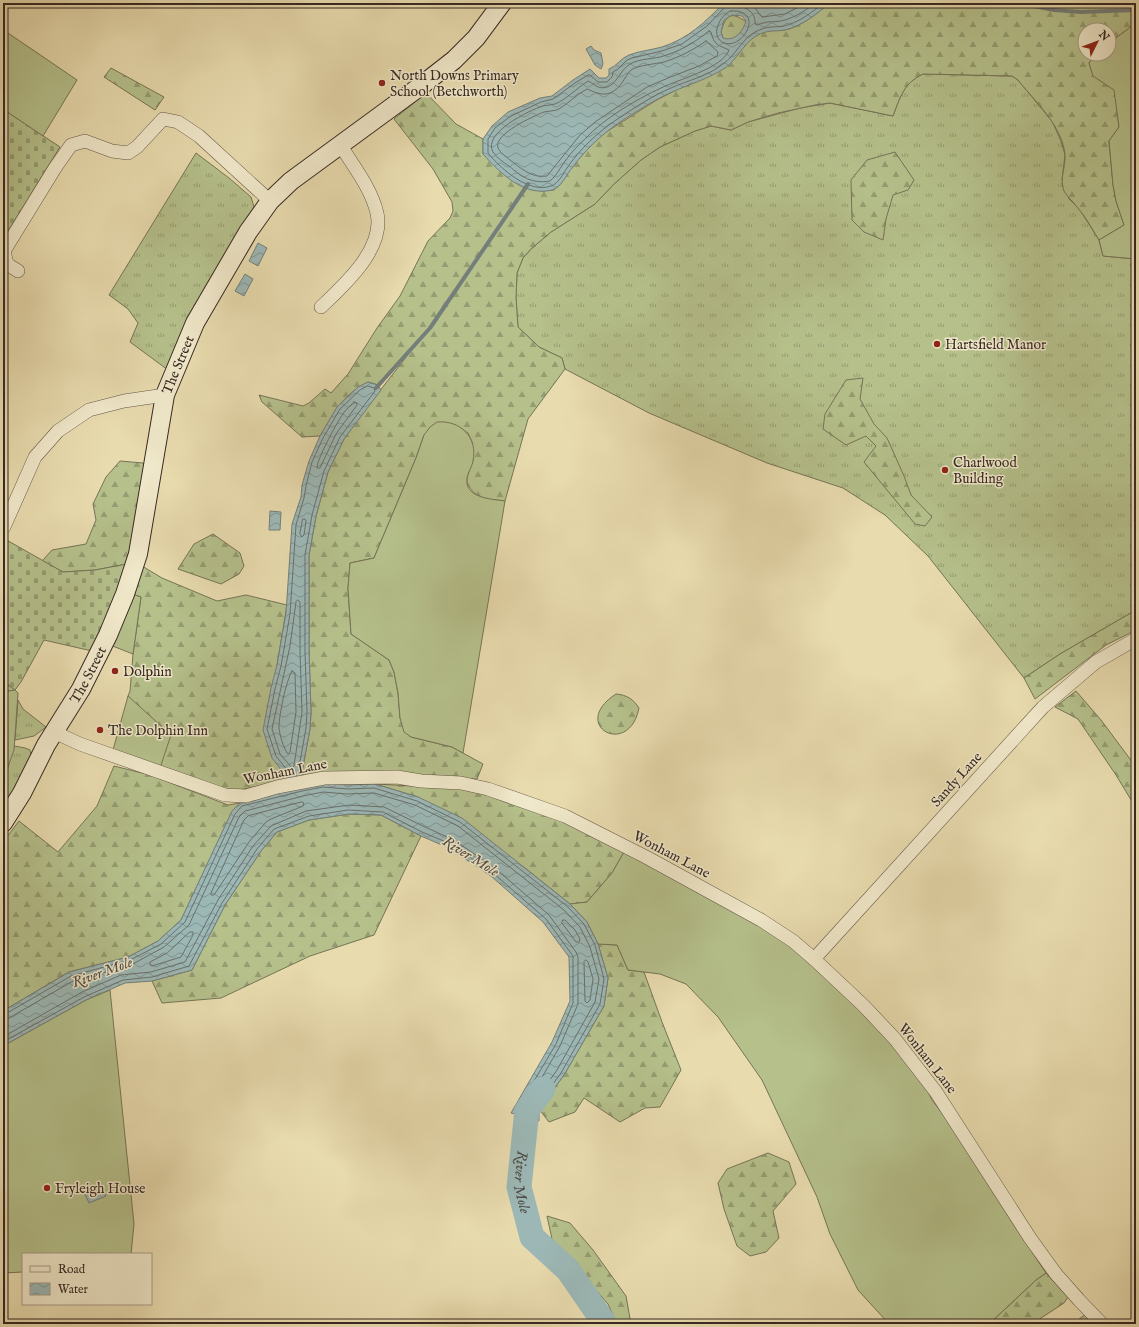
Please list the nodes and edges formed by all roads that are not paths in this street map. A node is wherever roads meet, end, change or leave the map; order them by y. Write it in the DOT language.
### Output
graph roads {
  1 [pos="502,3"];
  2 [pos="341,146"];
  3 [pos="270,201"];
  4 [pos="18,271"];
  5 [pos="322,307"];
  6 [pos="165,395"];
  7 [pos="4,527"];
  8 [pos="1136,639"];
  9 [pos="54,732"];
  10 [pos="3,823"];
  11 [pos="814,959"];
  12 [pos="1102,1324"];
  1 -- 2 [label="street, The Street"];
  2 -- 3 [label="street, The Street"];
  2 -- 5 [label="street"];
  3 -- 4 [label="street"];
  3 -- 6 [label="street, The Street"];
  6 -- 7 [label="street"];
  6 -- 9 [label="street, The Street"];
  8 -- 11 [label="street, Sandy Lane"];
  9 -- 10 [label="street, The Street"];
  9 -- 11 [label="street, Wonham Lane"];
  11 -- 12 [label="street, Wonham Lane"];
}
